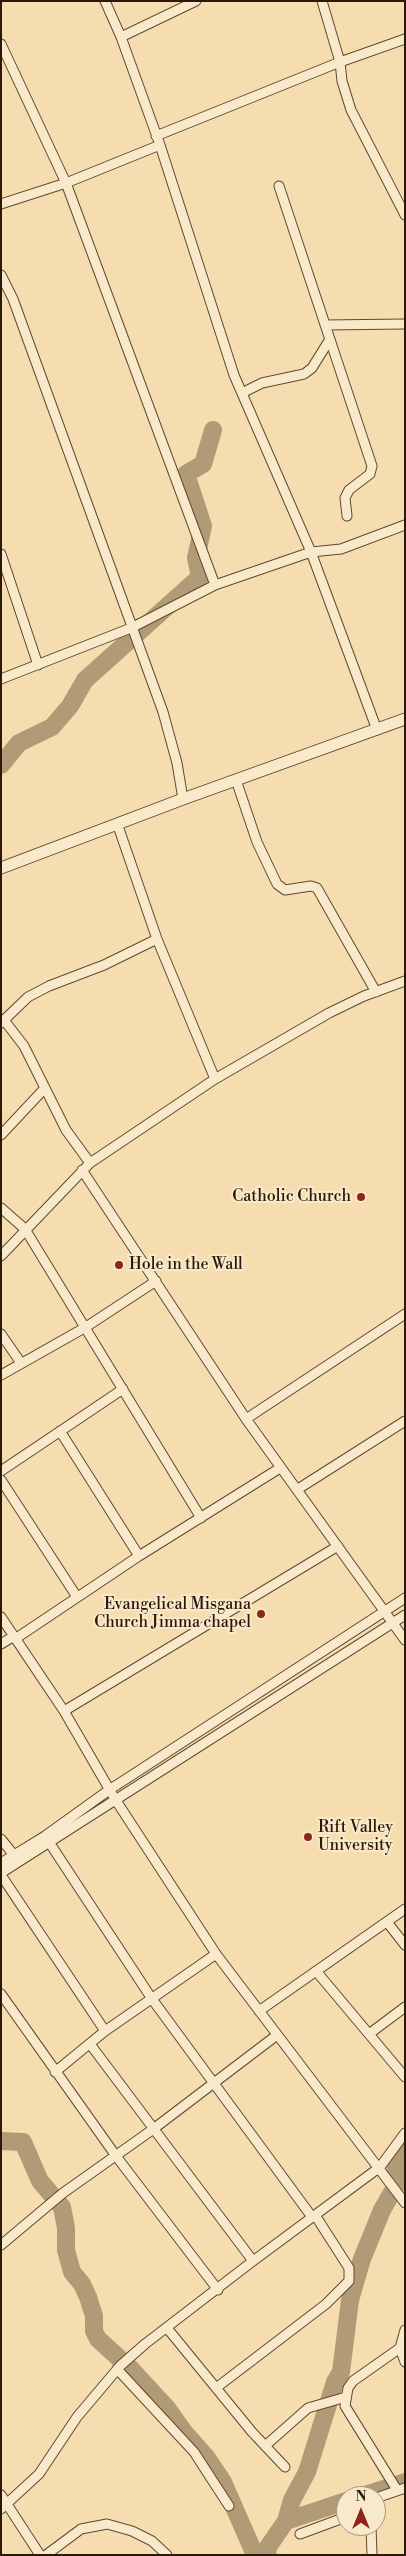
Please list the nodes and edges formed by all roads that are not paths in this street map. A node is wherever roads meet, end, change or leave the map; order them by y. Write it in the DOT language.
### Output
graph roads {
  1 [pos="105,1"];
  2 [pos="196,1"];
  3 [pos="322,1"];
  4 [pos="121,37"];
  5 [pos="405,39"];
  6 [pos="1,44"];
  7 [pos="340,62"];
  8 [pos="158,141"];
  9 [pos="66,183"];
  10 [pos="279,186"];
  11 [pos="1,204"];
  12 [pos="405,215"];
  13 [pos="1,275"];
  14 [pos="405,324"];
  15 [pos="325,325"];
  16 [pos="330,339"];
  17 [pos="242,394"];
  18 [pos="348,516"];
  19 [pos="405,525"];
  20 [pos="310,552"];
  21 [pos="1,554"];
  22 [pos="215,585"];
  23 [pos="131,628"];
  24 [pos="38,665"];
  25 [pos="1,679"];
  26 [pos="405,720"];
  27 [pos="377,730"];
  28 [pos="236,780"];
  29 [pos="184,799"];
  30 [pos="118,826"];
  31 [pos="1,868"];
  32 [pos="158,939"];
  33 [pos="405,981"];
  34 [pos="376,992"];
  35 [pos="3,1021"];
  36 [pos="215,1079"];
  37 [pos="45,1088"];
  38 [pos="1,1135"];
  39 [pos="90,1163"];
  40 [pos="82,1170"];
  41 [pos="1,1208"];
  42 [pos="25,1229"];
  43 [pos="1,1256"];
  44 [pos="156,1281"];
  45 [pos="405,1314"];
  46 [pos="86,1327"];
  47 [pos="1,1334"];
  48 [pos="21,1363"];
  49 [pos="1,1375"];
  50 [pos="123,1389"];
  51 [pos="246,1419"];
  52 [pos="405,1421"];
  53 [pos="60,1431"];
  54 [pos="280,1468"];
  55 [pos="1,1470"];
  56 [pos="1,1480"];
  57 [pos="298,1489"];
  58 [pos="201,1518"];
  59 [pos="338,1546"];
  60 [pos="139,1556"];
  61 [pos="77,1597"];
  62 [pos="405,1598"];
  63 [pos="385,1612"];
  64 [pos="405,1614"];
  65 [pos="1,1617"];
  66 [pos="393,1623"];
  67 [pos="14,1638"];
  68 [pos="405,1640"];
  69 [pos="1,1644"];
  70 [pos="64,1711"];
  71 [pos="109,1790"];
  72 [pos="115,1799"];
  73 [pos="1,1839"];
  74 [pos="47,1839"];
  75 [pos="17,1859"];
  76 [pos="1,1864"];
  77 [pos="1,1874"];
  78 [pos="405,1909"];
  79 [pos="386,1922"];
  80 [pos="405,1945"];
  81 [pos="216,1954"];
  82 [pos="316,1971"];
  83 [pos="1,1994"];
  84 [pos="152,1999"];
  85 [pos="405,2007"];
  86 [pos="259,2012"];
  87 [pos="105,2031"];
  88 [pos="369,2034"];
  89 [pos="277,2035"];
  90 [pos="90,2044"];
  91 [pos="55,2072"];
  92 [pos="405,2077"];
  93 [pos="213,2085"];
  94 [pos="152,2130"];
  95 [pos="405,2133"];
  96 [pos="116,2156"];
  97 [pos="380,2167"];
  98 [pos="405,2203"];
  99 [pos="314,2216"];
  100 [pos="1,2245"];
  101 [pos="252,2261"];
  102 [pos="218,2290"];
  103 [pos="167,2328"];
  104 [pos="405,2330"];
  105 [pos="400,2348"];
  106 [pos="405,2362"];
  107 [pos="118,2368"];
  108 [pos="216,2388"];
  109 [pos="346,2397"];
  110 [pos="266,2446"];
  111 [pos="285,2467"];
  112 [pos="401,2489"];
  113 [pos="386,2494"];
  114 [pos="1,2495"];
  115 [pos="228,2506"];
  116 [pos="4,2507"];
  117 [pos="336,2521"];
  118 [pos="300,2534"];
  119 [pos="371,2536"];
  120 [pos="40,2555"];
  121 [pos="46,2555"];
  122 [pos="167,2555"];
  123 [pos="372,2555"];
  1 -- 4 [label="street"];
  2 -- 4 [label="street"];
  3 -- 7 [label="street"];
  4 -- 8 [label="street"];
  5 -- 7 [label="street"];
  6 -- 9 [label="street"];
  7 -- 8 [label="street"];
  7 -- 12 [label="street"];
  8 -- 9 [label="street"];
  8 -- 17 [label="street"];
  9 -- 11 [label="street"];
  9 -- 22 [label="street"];
  10 -- 15 [label="street"];
  13 -- 23 [label="street"];
  14 -- 15 [label="street"];
  15 -- 16 [label="street"];
  16 -- 17 [label="street"];
  16 -- 18 [label="street"];
  17 -- 20 [label="street"];
  19 -- 20 [label="street"];
  20 -- 22 [label="street"];
  20 -- 27 [label="street"];
  21 -- 24 [label="street"];
  22 -- 23 [label="street"];
  23 -- 24 [label="street"];
  23 -- 29 [label="street"];
  24 -- 25 [label="street"];
  26 -- 27 [label="street"];
  27 -- 28 [label="street"];
  28 -- 29 [label="street"];
  28 -- 34 [label="street"];
  29 -- 30 [label="street"];
  30 -- 31 [label="street"];
  30 -- 32 [label="street"];
  32 -- 35 [label="street"];
  32 -- 36 [label="street"];
  33 -- 34 [label="street"];
  34 -- 36 [label="street"];
  35 -- 37 [label="street"];
  36 -- 39 [label="street"];
  37 -- 38 [label="street"];
  37 -- 39 [label="street"];
  39 -- 40 [label="street"];
  40 -- 42 [label="street"];
  40 -- 44 [label="street"];
  41 -- 42 [label="street"];
  42 -- 43 [label="street"];
  42 -- 46 [label="street"];
  44 -- 46 [label="street"];
  44 -- 51 [label="street"];
  45 -- 51 [label="street"];
  46 -- 48 [label="street"];
  46 -- 50 [label="street"];
  47 -- 48 [label="street"];
  48 -- 49 [label="street"];
  50 -- 53 [label="street"];
  50 -- 58 [label="street"];
  51 -- 54 [label="street"];
  52 -- 57 [label="street"];
  53 -- 55 [label="street"];
  53 -- 60 [label="street"];
  54 -- 57 [label="street"];
  54 -- 58 [label="street"];
  56 -- 61 [label="street"];
  57 -- 59 [label="street"];
  58 -- 60 [label="street"];
  59 -- 63 [label="street"];
  59 -- 70 [label="street"];
  60 -- 61 [label="street"];
  61 -- 67 [label="street"];
  62 -- 63 [label="street"];
  63 -- 66 [label="street"];
  63 -- 71 [label="street"];
  64 -- 66 [label="street"];
  65 -- 67 [label="street"];
  66 -- 68 [label="street"];
  66 -- 72 [label="street"];
  67 -- 69 [label="street"];
  67 -- 70 [label="street"];
  70 -- 71 [label="street"];
  71 -- 72 [label="street"];
  71 -- 74 [label="street"];
  72 -- 74 [label="street"];
  72 -- 81 [label="street"];
  73 -- 75 [label="street"];
  74 -- 75 [label="street"];
  74 -- 84 [label="street"];
  75 -- 76 [label="street"];
  75 -- 77 [label="street"];
  77 -- 87 [label="street"];
  78 -- 79 [label="street"];
  79 -- 80 [label="street"];
  79 -- 82 [label="street"];
  81 -- 84 [label="street"];
  81 -- 86 [label="street"];
  82 -- 86 [label="street"];
  82 -- 88 [label="street"];
  83 -- 91 [label="street"];
  84 -- 87 [label="street"];
  84 -- 93 [label="street"];
  85 -- 88 [label="street"];
  86 -- 89 [label="street"];
  87 -- 90 [label="street"];
  88 -- 92 [label="street"];
  89 -- 93 [label="street"];
  89 -- 97 [label="street"];
  90 -- 91 [label="street"];
  90 -- 94 [label="street"];
  91 -- 96 [label="street"];
  93 -- 94 [label="street"];
  93 -- 99 [label="street"];
  94 -- 96 [label="street"];
  94 -- 101 [label="street"];
  95 -- 97 [label="street"];
  96 -- 100 [label="street"];
  96 -- 102 [label="street"];
  97 -- 98 [label="street"];
  97 -- 99 [label="street"];
  99 -- 101 [label="street"];
  99 -- 108 [label="street"];
  101 -- 102 [label="street"];
  102 -- 103 [label="street"];
  103 -- 107 [label="street"];
  103 -- 108 [label="street"];
  104 -- 105 [label="street"];
  105 -- 106 [label="street"];
  105 -- 109 [label="street"];
  107 -- 115 [label="street"];
  107 -- 116 [label="street"];
  108 -- 110 [label="street"];
  109 -- 110 [label="street"];
  109 -- 112 [label="street"];
  110 -- 111 [label="street"];
  112 -- 113 [label="street"];
  114 -- 116 [label="street"];
  116 -- 120 [label="street"];
  117 -- 118 [label="street"];
  119 -- 123 [label="street"];
  121 -- 122 [label="street"];
}
